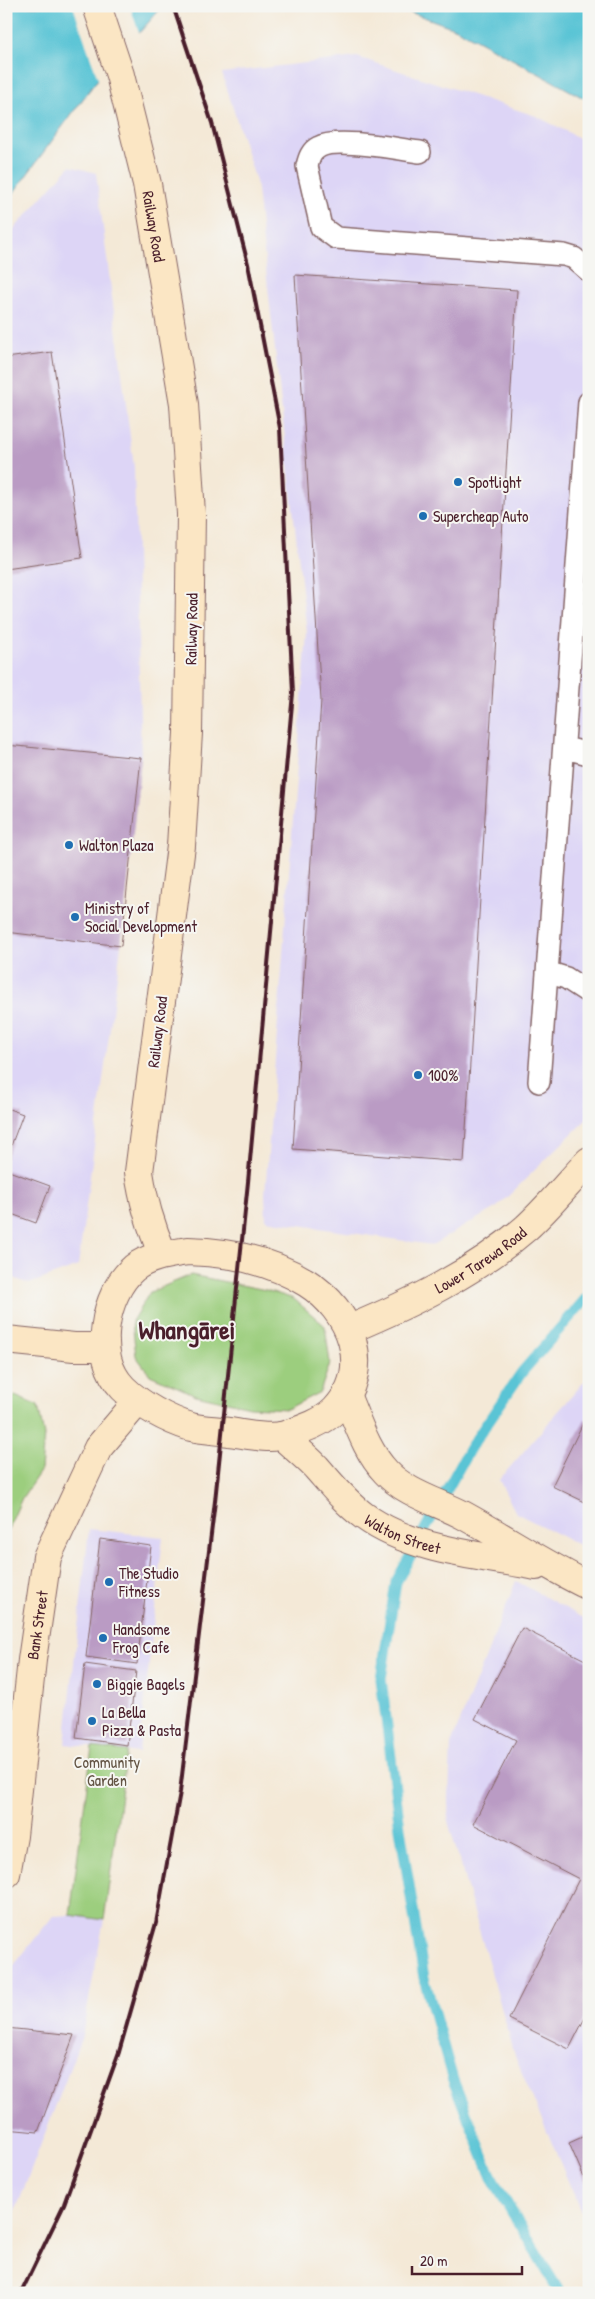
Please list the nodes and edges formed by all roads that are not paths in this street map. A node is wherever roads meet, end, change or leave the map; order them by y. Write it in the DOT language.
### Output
graph roads {
  1 [pos="97,6"];
  2 [pos="420,152"];
  3 [pos="589,271"];
  4 [pos="589,402"];
  5 [pos="584,542"];
  6 [pos="565,748"];
  7 [pos="589,754"];
  8 [pos="547,972"];
  9 [pos="589,993"];
  10 [pos="539,1082"];
  11 [pos="589,1161"];
  12 [pos="163,1255"];
  13 [pos="350,1329"];
  14 [pos="6,1340"];
  15 [pos="105,1347"];
  16 [pos="346,1394"];
  17 [pos="138,1400"];
  18 [pos="282,1436"];
  19 [pos="497,1548"];
  20 [pos="589,1586"];
  21 [pos="6,1874"];
  1 -- 12 [label="main road, Railway Road"];
  2 -- 3 [label="lane"];
  4 -- 5 [label="lane"];
  5 -- 6 [label="lane"];
  6 -- 7 [label="lane"];
  6 -- 8 [label="lane"];
  8 -- 9 [label="lane"];
  8 -- 10 [label="lane"];
  11 -- 13 [label="main road, Lower Tarewa Road"];
  12 -- 13 [label="main road"];
  12 -- 15 [label="main road"];
  13 -- 16 [label="main road"];
  14 -- 15 [label="main road"];
  15 -- 17 [label="main road"];
  16 -- 18 [label="main road"];
  16 -- 19 [label="main road, Walton Street"];
  17 -- 18 [label="main road"];
  17 -- 21 [label="main road, Bank Street"];
  18 -- 19 [label="main road, Walton Street"];
  19 -- 20 [label="main road, Walton Street"];
}
